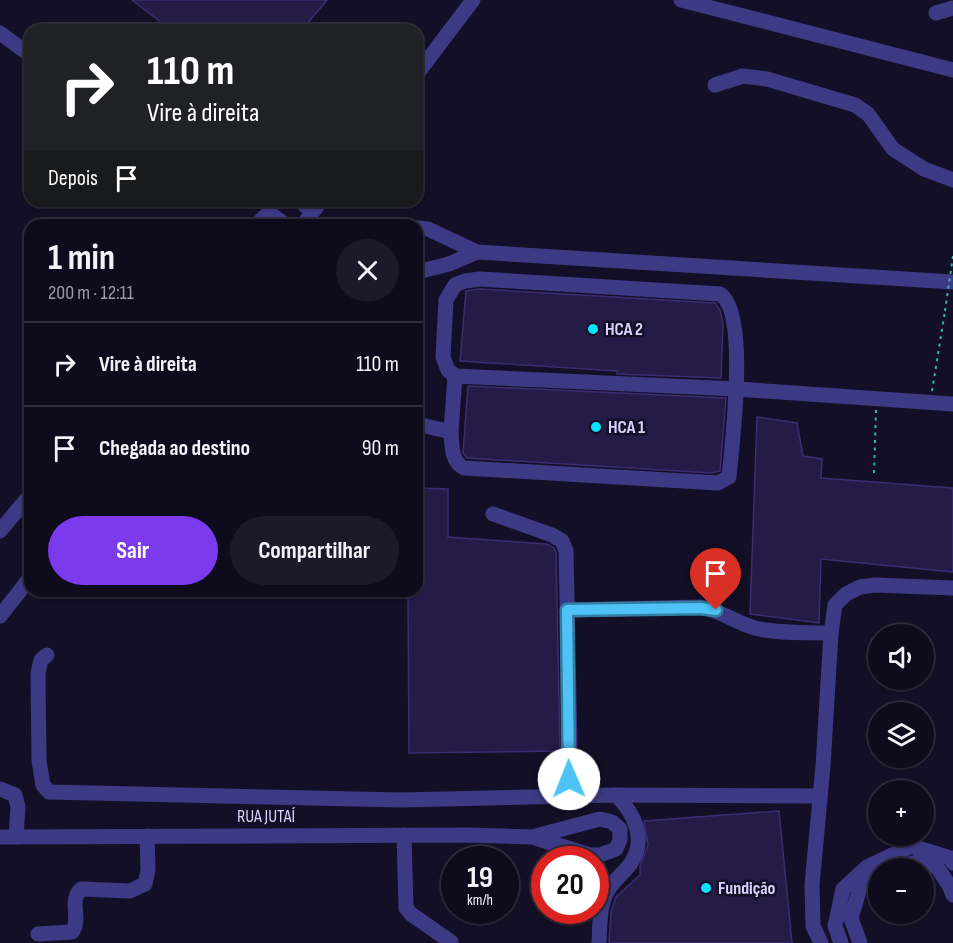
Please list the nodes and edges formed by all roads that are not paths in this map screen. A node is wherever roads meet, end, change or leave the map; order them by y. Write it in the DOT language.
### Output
graph roads {
  1 [pos="473,0"];
  2 [pos="681,0"];
  3 [pos="953,8"];
  4 [pos="936,13"];
  5 [pos="0,33"];
  6 [pos="24,51"];
  7 [pos="423,66"];
  8 [pos="953,70"];
  9 [pos="715,85"];
  10 [pos="953,180"];
  11 [pos="317,207"];
  12 [pos="262,219"];
  13 [pos="278,219"];
  14 [pos="308,219"];
  15 [pos="423,229"];
  16 [pos="477,252"];
  17 [pos="423,270"];
  18 [pos="953,282"];
  19 [pos="455,376"];
  20 [pos="737,389"];
  21 [pos="953,404"];
  22 [pos="423,425"];
  23 [pos="451,432"];
  24 [pos="24,502"];
  25 [pos="493,514"];
  26 [pos="0,531"];
  27 [pos="24,586"];
  28 [pos="953,588"];
  29 [pos="567,610"];
  30 [pos="0,616"];
  31 [pos="831,633"];
  32 [pos="46,655"];
  33 [pos="0,789"];
  34 [pos="616,795"];
  35 [pos="571,796"];
  36 [pos="820,796"];
  37 [pos="404,835"];
  38 [pos="0,837"];
  39 [pos="16,837"];
  40 [pos="147,837"];
  41 [pos="532,837"];
  42 [pos="953,863"];
  43 [pos="934,866"];
  44 [pos="868,882"];
  45 [pos="953,895"];
  46 [pos="38,934"];
  47 [pos="451,942"];
  48 [pos="599,943"];
  49 [pos="821,943"];
  50 [pos="841,943"];
  51 [pos="860,943"];
  1 -- 7 [label="street"];
  2 -- 8 [label="street"];
  3 -- 4 [label="street"];
  5 -- 6 [label="street"];
  9 -- 10 [label="street"];
  11 -- 14 [label="street"];
  12 -- 13 [label="street"];
  15 -- 16 [label="street"];
  16 -- 17 [label="street"];
  16 -- 18 [label="street"];
  19 -- 20 [label="street"];
  19 -- 20 [label="street"];
  19 -- 23 [label="street"];
  20 -- 21 [label="street"];
  20 -- 23 [label="street"];
  22 -- 23 [label="street"];
  24 -- 26 [label="street"];
  25 -- 29 [label="street"];
  27 -- 30 [label="street"];
  28 -- 31 [label="street"];
  29 -- 31 [label="street"];
  29 -- 35 [label="street"];
  31 -- 36 [label="street"];
  32 -- 35 [label="street"];
  33 -- 39 [label="street"];
  34 -- 35 [label="street"];
  34 -- 36 [label="street"];
  34 -- 48 [label="street"];
  36 -- 49 [label="street"];
  37 -- 40 [label="street, RUA JUTAÍ"];
  37 -- 41 [label="street, RUA JUTAÍ"];
  37 -- 47 [label="street"];
  38 -- 39 [label="street, RUA JUTAÍ"];
  39 -- 40 [label="street, RUA JUTAÍ"];
  40 -- 46 [label="street"];
  41 -- 41 [label="street, RUA JUTAÍ"];
  42 -- 50 [label="street"];
  43 -- 45 [label="street"];
  44 -- 51 [label="street"];
}
